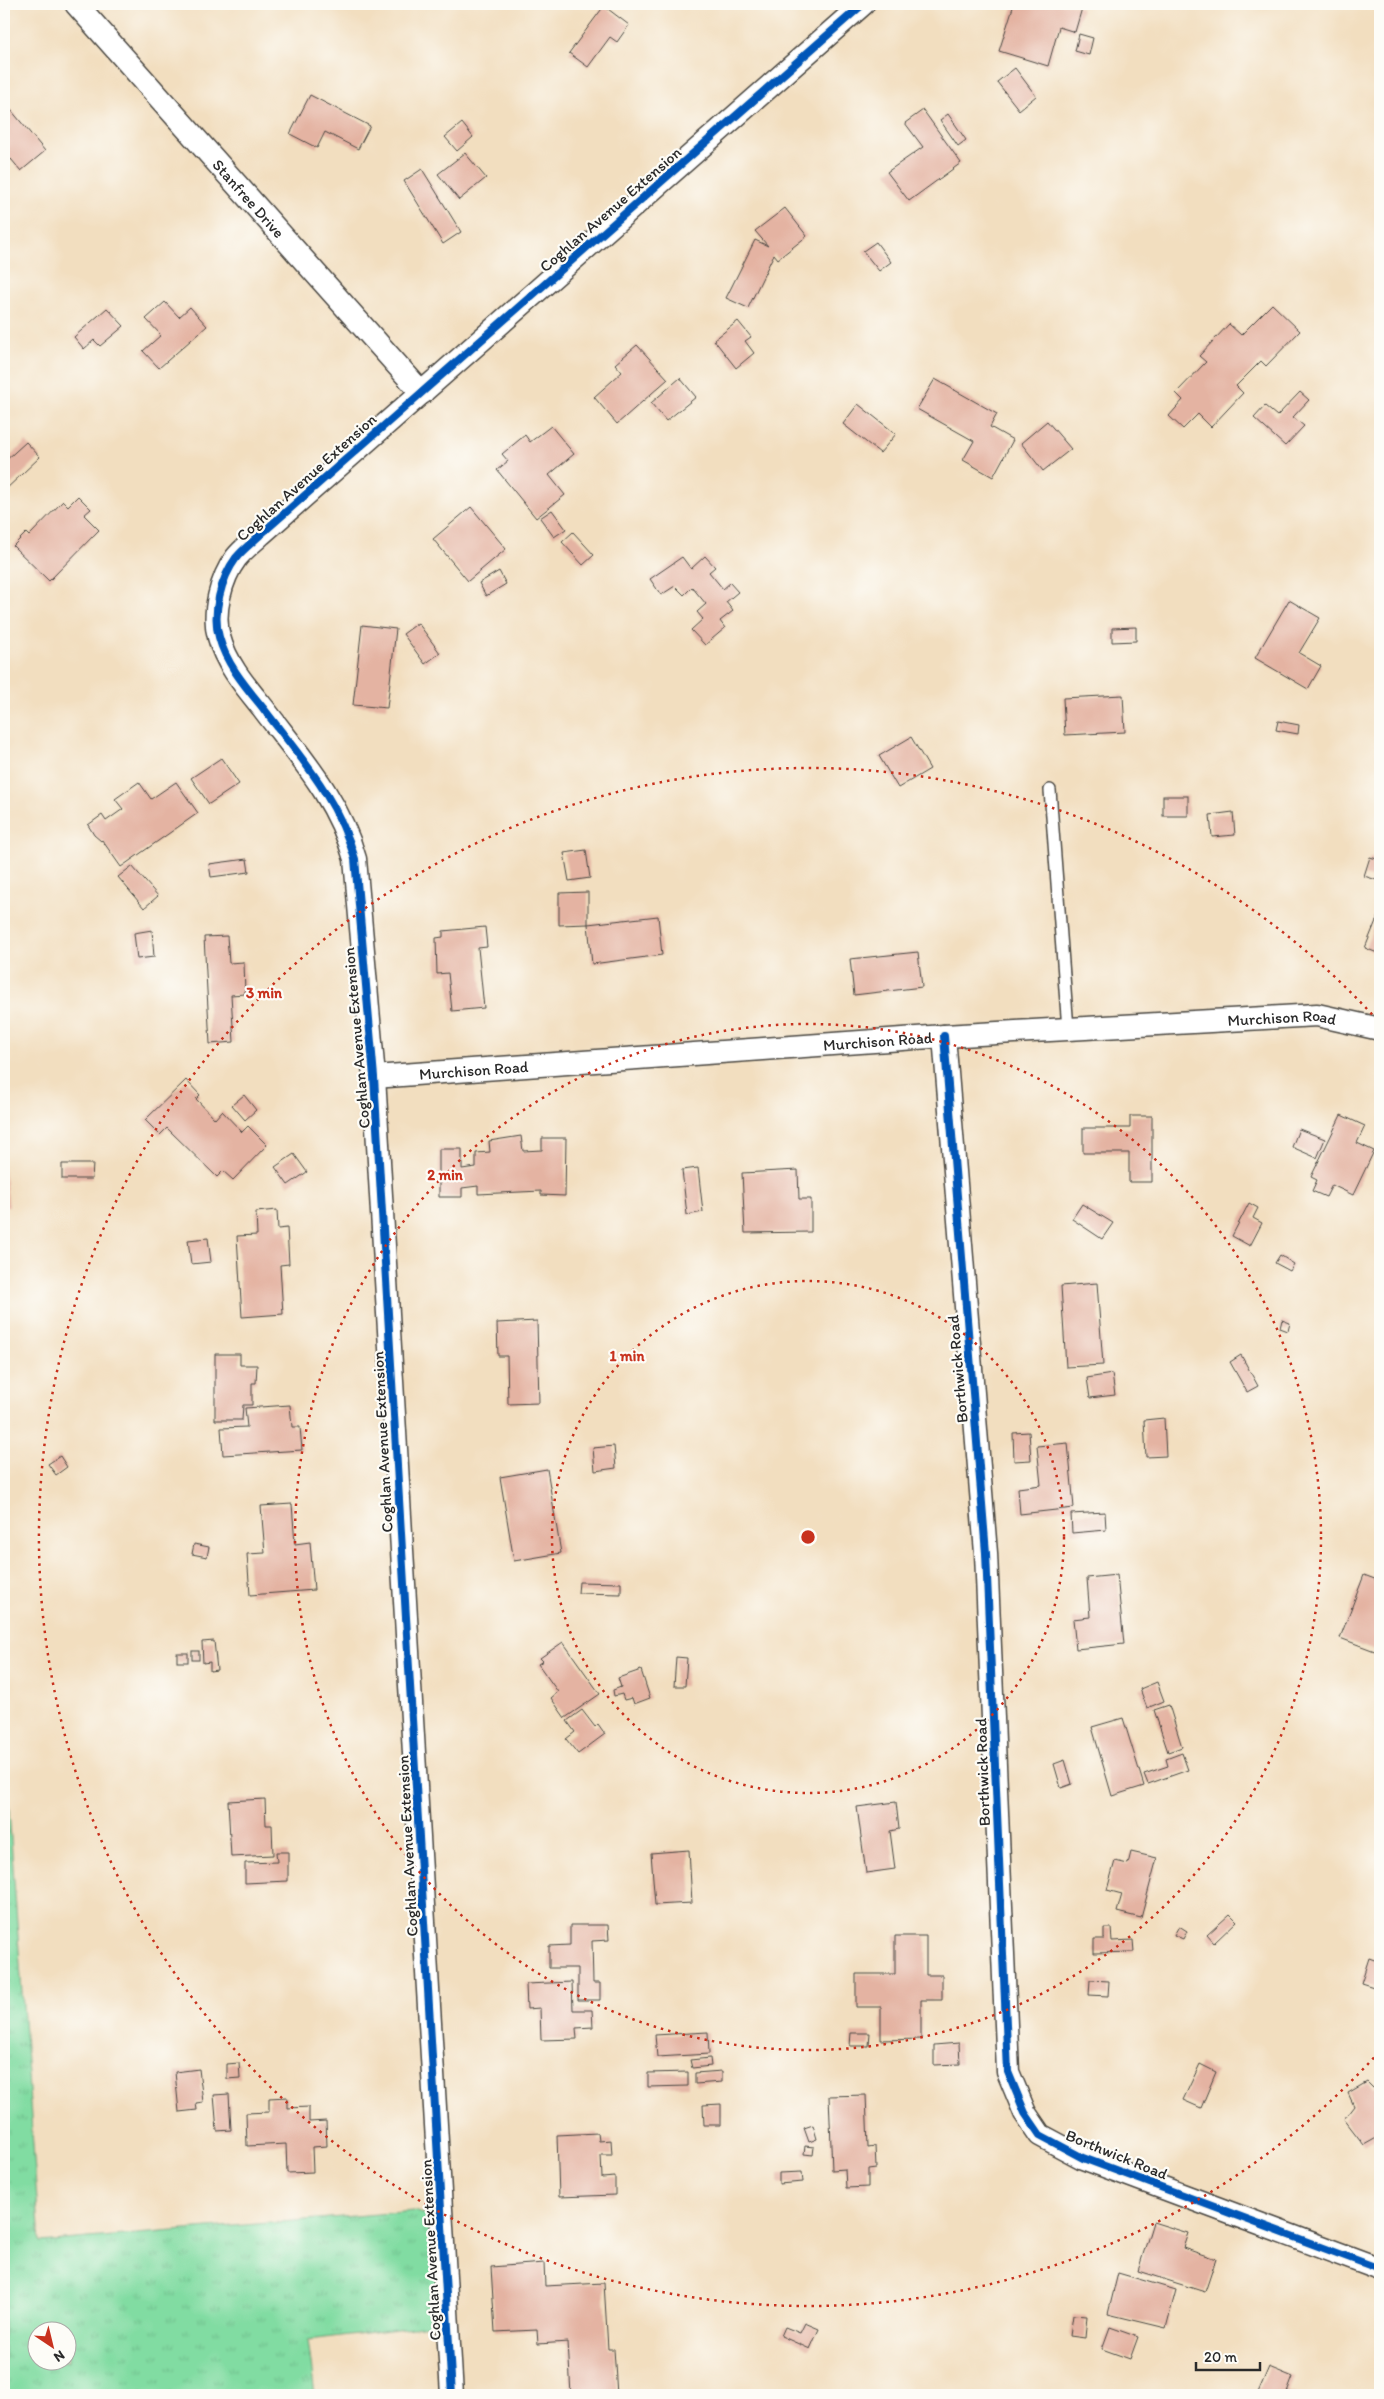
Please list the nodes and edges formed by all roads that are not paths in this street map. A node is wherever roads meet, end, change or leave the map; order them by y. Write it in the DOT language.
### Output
graph roads {
  1 [pos="76,4"];
  2 [pos="863,4"];
  3 [pos="422,393"];
  4 [pos="1050,790"];
  5 [pos="1068,1029"];
  6 [pos="1380,1029"];
  7 [pos="944,1036"];
  8 [pos="374,1078"];
  9 [pos="1380,2269"];
  10 [pos="452,2395"];
  1 -- 3 [label="street, Stanfree Drive"];
  2 -- 3 [label="street, Coghlan Avenue Extension"];
  3 -- 8 [label="street, Coghlan Avenue Extension"];
  4 -- 5 [label="lane"];
  5 -- 6 [label="street, Murchison Road"];
  5 -- 7 [label="street, Murchison Road"];
  7 -- 8 [label="street, Murchison Road"];
  7 -- 9 [label="street, Borthwick Road"];
  8 -- 10 [label="street, Coghlan Avenue Extension"];
}
